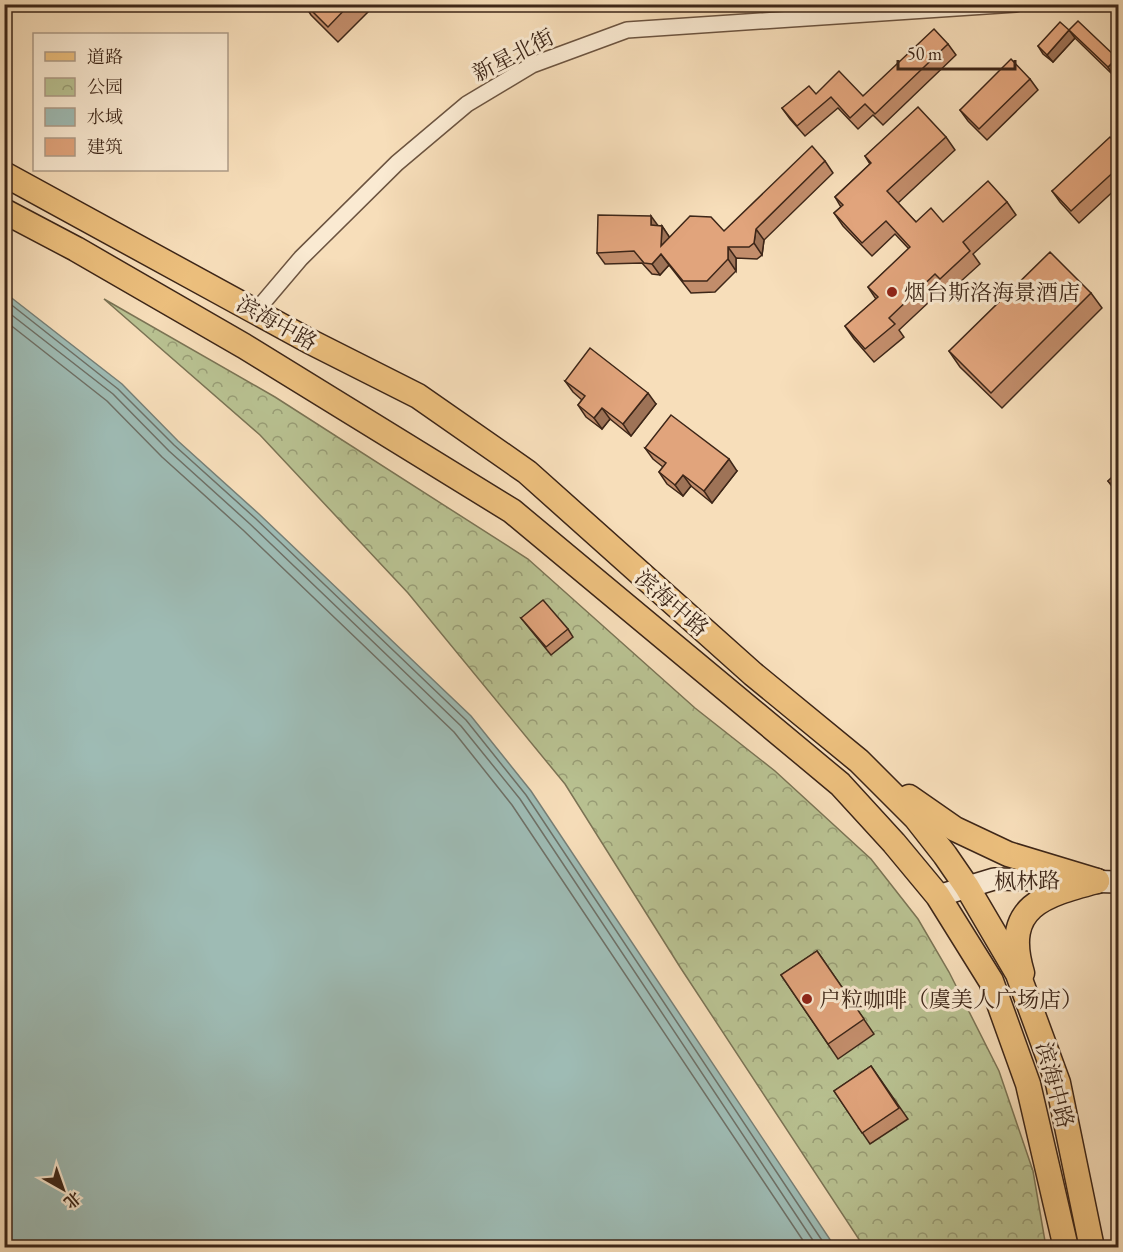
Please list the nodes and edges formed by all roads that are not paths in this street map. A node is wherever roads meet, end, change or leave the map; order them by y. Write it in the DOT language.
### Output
graph roads {
  1 [pos="1015,5"];
  2 [pos="4,174"];
  3 [pos="4,211"];
  4 [pos="256,311"];
  5 [pos="859,761"];
  6 [pos="1108,881"];
  7 [pos="967,887"];
  8 [pos="938,896"];
  9 [pos="1037,1022"];
  10 [pos="1066,1248"];
  11 [pos="1092,1248"];
  1 -- 4 [label="street, 新星北街"];
  2 -- 4 [label="main road, 滨海中路"];
  3 -- 8 [label="main road, 滨海中路"];
  4 -- 5 [label="main road, 滨海中路"];
  5 -- 6 [label="main road"];
  5 -- 7 [label="main road, 滨海中路"];
  6 -- 7 [label="street, 枫林路"];
  6 -- 9 [label="main road"];
  7 -- 8 [label="street, 枫林路"];
  7 -- 9 [label="main road, 滨海中路"];
  8 -- 10 [label="main road, 滨海中路"];
  9 -- 11 [label="main road, 滨海中路"];
}
